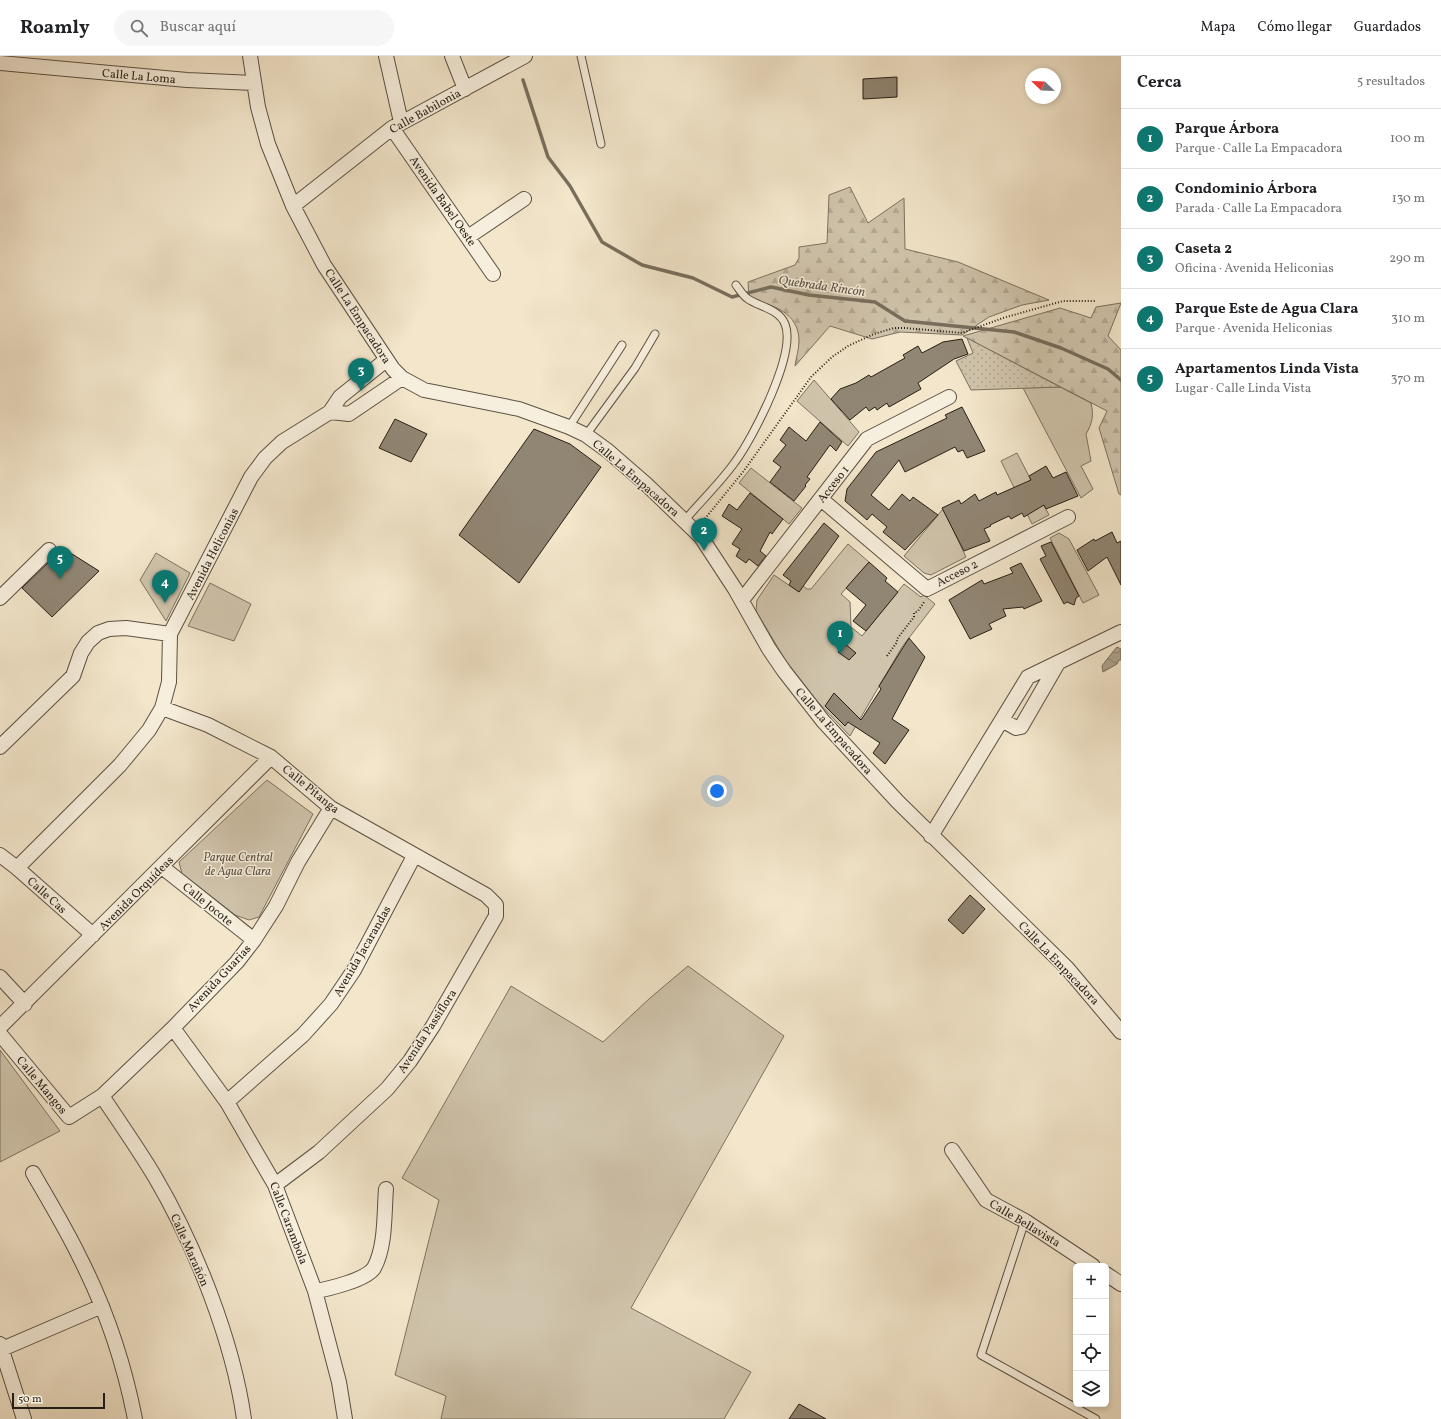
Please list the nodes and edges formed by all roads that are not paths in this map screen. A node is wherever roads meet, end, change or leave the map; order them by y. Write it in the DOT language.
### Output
graph roads {
  1 [pos="250,56"];
  2 [pos="386,56"];
  3 [pos="452,56"];
  4 [pos="525,56"];
  5 [pos="581,56"];
  6 [pos="0,64"];
  7 [pos="254,83"];
  8 [pos="465,89"];
  9 [pos="397,125"];
  10 [pos="601,144"];
  11 [pos="524,199"];
  12 [pos="293,206"];
  13 [pos="468,238"];
  14 [pos="493,274"];
  15 [pos="736,285"];
  16 [pos="655,334"];
  17 [pos="622,345"];
  18 [pos="386,360"];
  19 [pos="402,378"];
  20 [pos="949,397"];
  21 [pos="330,412"];
  22 [pos="569,426"];
  23 [pos="586,435"];
  24 [pos="821,499"];
  25 [pos="1068,517"];
  26 [pos="690,525"];
  27 [pos="49,550"];
  28 [pos="0,598"];
  29 [pos="742,600"];
  30 [pos="1121,632"];
  31 [pos="170,634"];
  32 [pos="1058,663"];
  33 [pos="162,708"];
  34 [pos="1002,720"];
  35 [pos="0,747"];
  36 [pos="271,757"];
  37 [pos="331,808"];
  38 [pos="931,836"];
  39 [pos="0,855"];
  40 [pos="414,856"];
  41 [pos="162,867"];
  42 [pos="17,868"];
  43 [pos="496,905"];
  44 [pos="93,935"];
  45 [pos="254,940"];
  46 [pos="0,977"];
  47 [pos="25,1004"];
  48 [pos="0,1027"];
  49 [pos="172,1028"];
  50 [pos="1121,1032"];
  51 [pos="0,1034"];
  52 [pos="102,1096"];
  53 [pos="227,1102"];
  54 [pos="69,1117"];
  55 [pos="952,1150"];
  56 [pos="33,1173"];
  57 [pos="275,1185"];
  58 [pos="386,1189"];
  59 [pos="1025,1221"];
  60 [pos="1088,1263"];
  61 [pos="1109,1276"];
  62 [pos="1121,1284"];
  63 [pos="314,1291"];
  64 [pos="102,1306"];
  65 [pos="1,1346"];
  66 [pos="24,1419"];
  67 [pos="135,1419"];
  68 [pos="244,1419"];
  69 [pos="345,1419"];
  70 [pos="1096,1419"];
  1 -- 7 [label="street, Calle La Empacadora"];
  2 -- 9 [label="street"];
  3 -- 8 [label="street"];
  4 -- 8 [label="street, Calle Babilonia"];
  5 -- 10 [label="lane"];
  6 -- 7 [label="street, Calle La Loma"];
  7 -- 12 [label="street, Calle La Empacadora"];
  8 -- 9 [label="street, Calle Babilonia"];
  9 -- 12 [label="street, Calle Babilonia"];
  9 -- 13 [label="street, Avenida Babel Oeste"];
  11 -- 13 [label="street"];
  12 -- 18 [label="street, Calle La Empacadora"];
  13 -- 14 [label="street, Avenida Babel Oeste"];
  15 -- 26 [label="lane"];
  16 -- 23 [label="lane"];
  17 -- 22 [label="lane"];
  18 -- 19 [label="street, Calle La Empacadora"];
  18 -- 21 [label="street, Avenida Heliconias"];
  19 -- 21 [label="street"];
  19 -- 22 [label="street, Calle La Empacadora"];
  20 -- 24 [label="street, Acceso 1"];
  21 -- 31 [label="street, Avenida Heliconias"];
  22 -- 23 [label="street, Calle La Empacadora"];
  23 -- 26 [label="street, Calle La Empacadora"];
  24 -- 25 [label="street, Acceso 2"];
  24 -- 29 [label="street, Acceso 1"];
  26 -- 29 [label="street, Calle La Empacadora"];
  27 -- 28 [label="street"];
  29 -- 38 [label="street, Calle La Empacadora"];
  30 -- 32 [label="street"];
  31 -- 33 [label="street, Avenida Heliconias"];
  31 -- 35 [label="street"];
  32 -- 34 [label="street"];
  32 -- 34 [label="street"];
  33 -- 36 [label="street, Calle Pitanga"];
  33 -- 42 [label="street, Avenida Heliconias"];
  34 -- 38 [label="street"];
  36 -- 37 [label="street, Calle Pitanga"];
  36 -- 41 [label="street, Avenida Orquídeas"];
  37 -- 40 [label="street, Calle Pitanga"];
  37 -- 45 [label="street, Avenida Guarias"];
  38 -- 50 [label="street, Calle La Empacadora"];
  39 -- 42 [label="street, Calle Cas"];
  40 -- 43 [label="street, Calle Pitanga"];
  40 -- 53 [label="street, Avenida Jacarandas"];
  41 -- 44 [label="street, Avenida Orquídeas"];
  41 -- 45 [label="street, Calle Jocote"];
  42 -- 44 [label="street, Calle Cas"];
  43 -- 57 [label="street, Avenida Passiflora"];
  44 -- 47 [label="street, Avenida Orquídeas"];
  45 -- 49 [label="street, Avenida Guarias"];
  46 -- 47 [label="street"];
  47 -- 48 [label="street, Avenida Orquídeas"];
  49 -- 52 [label="street, Avenida Guarias"];
  49 -- 53 [label="street, Calle Carambola"];
  51 -- 54 [label="street, Calle Mangos"];
  52 -- 54 [label="street, Avenida Guarias"];
  52 -- 68 [label="street, Calle Marañón"];
  53 -- 57 [label="street, Calle Carambola"];
  55 -- 59 [label="street, Calle Bellavista"];
  56 -- 64 [label="street"];
  57 -- 63 [label="street, Calle Carambola"];
  58 -- 63 [label="street"];
  59 -- 60 [label="street, Calle Bellavista"];
  59 -- 70 [label="lane"];
  61 -- 62 [label="street"];
  63 -- 69 [label="street, Calle Carambola"];
  64 -- 65 [label="street"];
  64 -- 67 [label="street"];
  65 -- 66 [label="street"];
}
